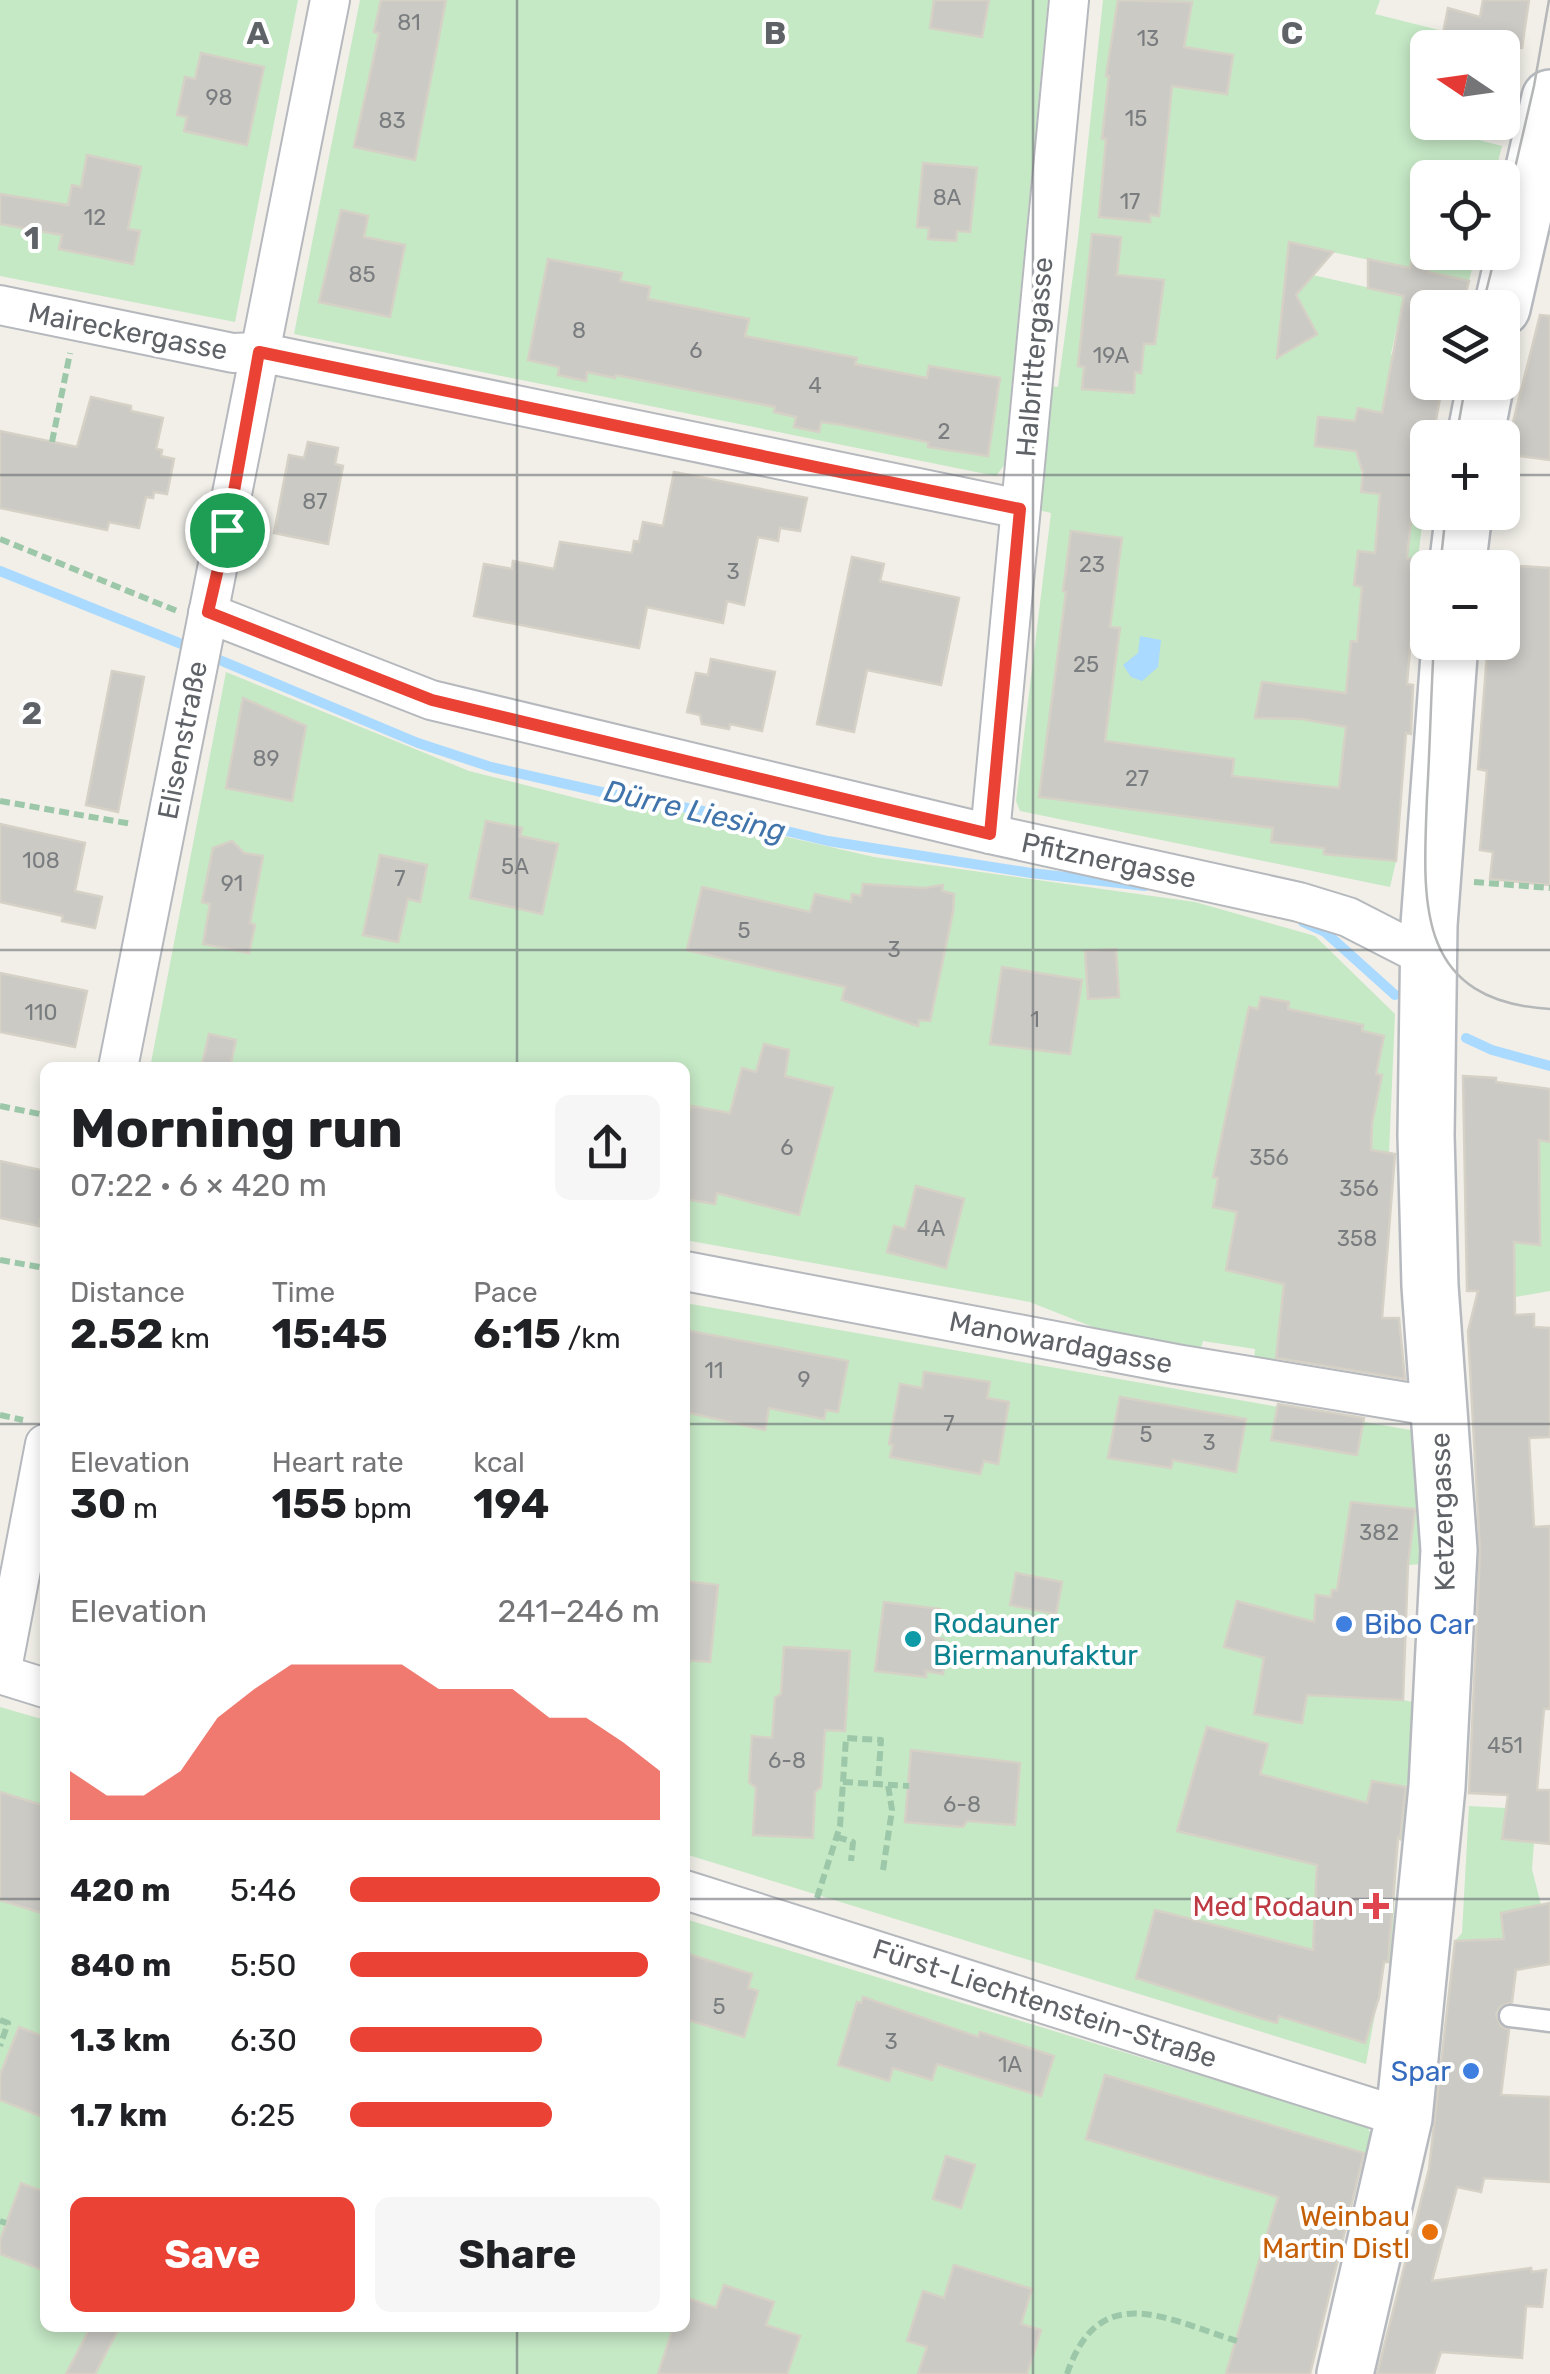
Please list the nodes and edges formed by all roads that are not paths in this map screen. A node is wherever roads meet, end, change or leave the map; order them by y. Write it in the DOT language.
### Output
graph roads {
  1 [pos="330,0"];
  2 [pos="1069,0"];
  3 [pos="1550,98"];
  4 [pos="1506,290"];
  5 [pos="0,306"];
  6 [pos="259,352"];
  7 [pos="1020,509"];
  8 [pos="202,636"];
  9 [pos="1449,660"];
  10 [pos="990,834"];
  11 [pos="1428,958"];
  12 [pos="119,1062"];
  13 [pos="690,1273"];
  14 [pos="1438,1407"];
  15 [pos="40,1470"];
  16 [pos="0,1674"];
  17 [pos="40,1686"];
  18 [pos="690,1891"];
  19 [pos="1510,2016"];
  20 [pos="1550,2020"];
  21 [pos="1404,2118"];
  22 [pos="1345,2374"];
  1 -- 6 [label="street, Elisenstraße"];
  2 -- 7 [label="street, Halbrittergasse"];
  3 -- 4 [label="main road"];
  5 -- 6 [label="street, Maireckergasse"];
  6 -- 7 [label="street, Maireckergasse"];
  6 -- 8 [label="street, Elisenstraße"];
  7 -- 10 [label="street, Halbrittergasse"];
  8 -- 10 [label="street, Pfitznergasse"];
  8 -- 12 [label="street, Elisenstraße"];
  9 -- 11 [label="main road, Ketzergasse"];
  10 -- 11 [label="street, Pfitznergasse"];
  11 -- 14 [label="main road, Ketzergasse"];
  13 -- 14 [label="street, Manowardagasse"];
  14 -- 21 [label="main road, Ketzergasse"];
  15 -- 16 [label="street"];
  16 -- 17 [label="street"];
  18 -- 21 [label="street, Fürst-Liechtenstein-Straße"];
  19 -- 20 [label="lane"];
  21 -- 22 [label="main road, Ketzergasse"];
}
